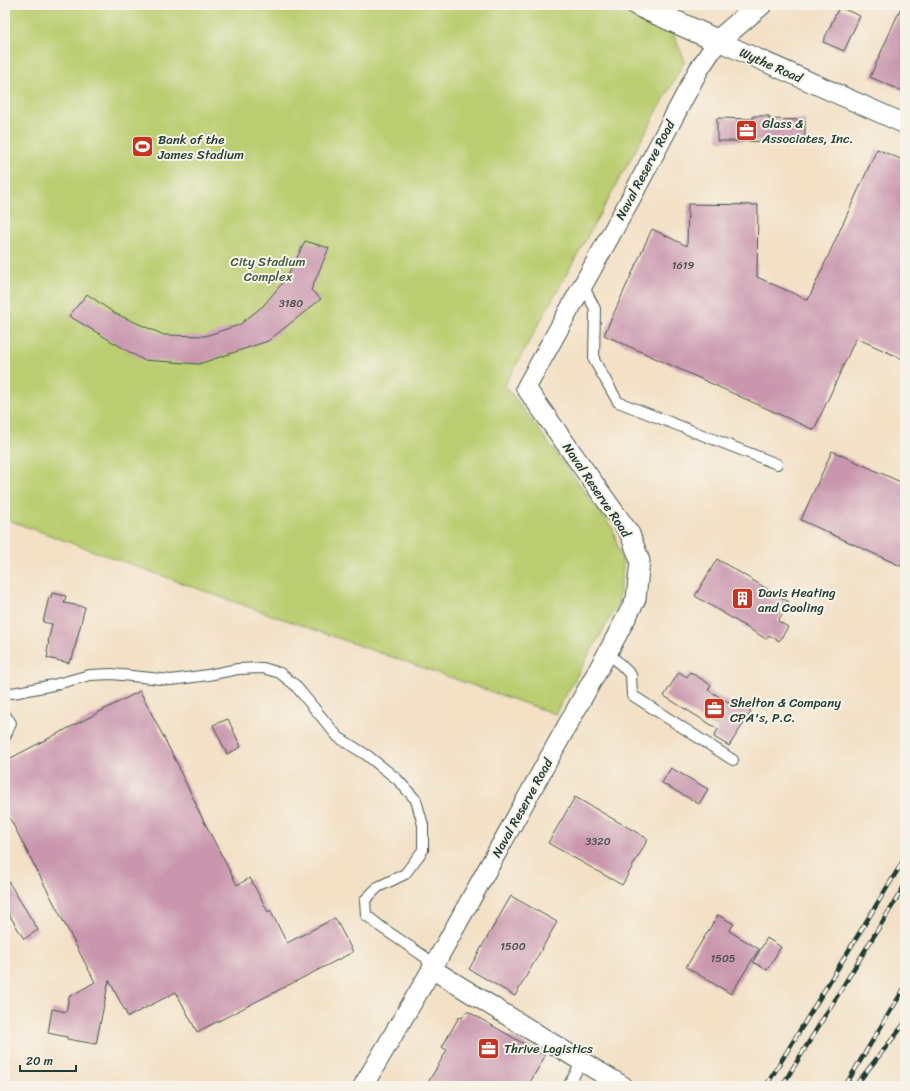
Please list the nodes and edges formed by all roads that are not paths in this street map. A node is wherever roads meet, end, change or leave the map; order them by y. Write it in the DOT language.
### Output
graph roads {
  1 [pos="638,5"];
  2 [pos="760,5"];
  3 [pos="718,41"];
  4 [pos="905,124"];
  5 [pos="583,285"];
  6 [pos="777,464"];
  7 [pos="608,652"];
  8 [pos="5,692"];
  9 [pos="5,715"];
  10 [pos="5,737"];
  11 [pos="733,760"];
  12 [pos="432,969"];
  13 [pos="582,1062"];
  14 [pos="363,1086"];
  15 [pos="568,1086"];
  16 [pos="623,1086"];
  1 -- 3 [label="street, Wythe Road"];
  2 -- 3 [label="street"];
  3 -- 4 [label="street, Wythe Road"];
  3 -- 5 [label="street, Naval Reserve Road"];
  5 -- 6 [label="lane"];
  5 -- 7 [label="street, Naval Reserve Road"];
  7 -- 11 [label="lane"];
  7 -- 12 [label="street, Naval Reserve Road"];
  8 -- 12 [label="lane"];
  9 -- 10 [label="lane"];
  12 -- 13 [label="street"];
  12 -- 14 [label="street, Naval Reserve Road"];
  13 -- 15 [label="lane"];
  13 -- 16 [label="street"];
}
